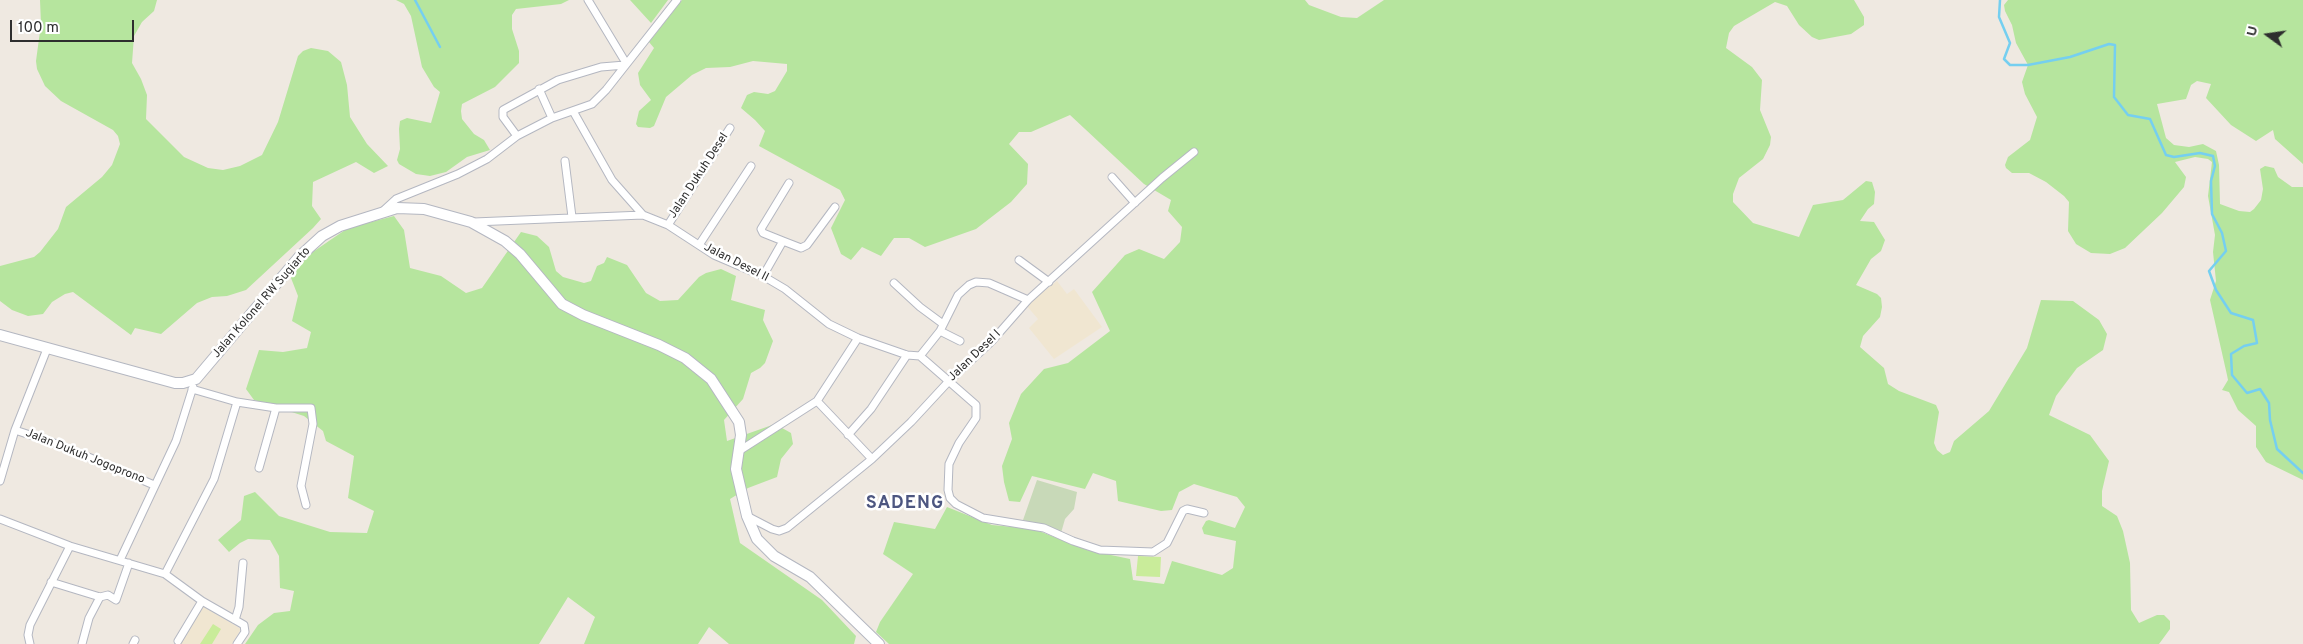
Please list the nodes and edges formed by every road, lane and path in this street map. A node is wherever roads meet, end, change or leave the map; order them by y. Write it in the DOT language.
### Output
graph roads {
  1 [pos="588,0"];
  2 [pos="677,0"];
  3 [pos="625,64"];
  4 [pos="539,89"];
  5 [pos="573,111"];
  6 [pos="552,118"];
  7 [pos="730,128"];
  8 [pos="517,136"];
  9 [pos="1194,152"];
  10 [pos="565,161"];
  11 [pos="751,166"];
  12 [pos="1112,177"];
  13 [pos="789,183"];
  14 [pos="1135,204"];
  15 [pos="835,206"];
  16 [pos="384,210"];
  17 [pos="643,215"];
  18 [pos="572,217"];
  19 [pos="471,222"];
  20 [pos="668,225"];
  21 [pos="782,242"];
  22 [pos="699,245"];
  23 [pos="1019,260"];
  24 [pos="763,276"];
  25 [pos="1049,282"];
  26 [pos="894,284"];
  27 [pos="1028,300"];
  28 [pos="942,327"];
  29 [pos="0,335"];
  30 [pos="858,338"];
  31 [pos="960,341"];
  32 [pos="47,349"];
  33 [pos="907,355"];
  34 [pos="920,356"];
  35 [pos="949,381"];
  36 [pos="194,384"];
  37 [pos="817,401"];
  38 [pos="237,402"];
  39 [pos="276,408"];
  40 [pos="15,430"];
  41 [pos="848,434"];
  42 [pos="739,451"];
  43 [pos="872,459"];
  44 [pos="259,468"];
  45 [pos="0,482"];
  46 [pos="154,485"];
  47 [pos="306,505"];
  48 [pos="1204,513"];
  49 [pos="747,516"];
  50 [pos="0,519"];
  51 [pos="70,546"];
  52 [pos="120,560"];
  53 [pos="129,563"];
  54 [pos="242,563"];
  55 [pos="165,574"];
  56 [pos="51,582"];
  57 [pos="100,597"];
  58 [pos="202,600"];
  59 [pos="235,620"];
  60 [pos="178,641"];
  61 [pos="30,644"];
  62 [pos="82,644"];
  63 [pos="238,644"];
  64 [pos="879,644"];
  1 -- 3 [label="street"];
  2 -- 3 [label="street"];
  3 -- 4 [label="street"];
  3 -- 5 [label="street"];
  4 -- 6 [label="street"];
  4 -- 8 [label="street"];
  5 -- 6 [label="street"];
  5 -- 17 [label="street"];
  6 -- 8 [label="street"];
  7 -- 20 [label="street, Jalan Dukuh Desel"];
  8 -- 16 [label="street"];
  9 -- 14 [label="street, Jalan Desel I"];
  10 -- 18 [label="street"];
  11 -- 22 [label="street"];
  12 -- 14 [label="street"];
  13 -- 21 [label="street"];
  14 -- 25 [label="street, Jalan Desel I"];
  15 -- 21 [label="street"];
  16 -- 19 [label="main road, Jalan Kolonel RW Sugiarto"];
  16 -- 36 [label="main road, Jalan Kolonel RW Sugiarto"];
  17 -- 18 [label="street, Jalan Desel II"];
  17 -- 20 [label="street, Jalan Desel II"];
  18 -- 19 [label="street, Jalan Desel II"];
  19 -- 42 [label="main road, Jalan Kolonel RW Sugiarto"];
  20 -- 22 [label="street, Jalan Desel II"];
  21 -- 24 [label="street"];
  22 -- 24 [label="street, Jalan Desel II"];
  23 -- 25 [label="street"];
  24 -- 30 [label="street, Jalan Desel II"];
  25 -- 27 [label="street, Jalan Desel I"];
  26 -- 28 [label="street"];
  27 -- 28 [label="street"];
  27 -- 35 [label="street, Jalan Desel I"];
  28 -- 31 [label="street"];
  28 -- 34 [label="street"];
  29 -- 32 [label="main road"];
  30 -- 33 [label="street, Jalan Desel II"];
  30 -- 37 [label="street"];
  32 -- 36 [label="main road"];
  32 -- 40 [label="street, Jalan Dukuh Jogoprono"];
  33 -- 34 [label="street, Jalan Desel II"];
  33 -- 41 [label="street"];
  34 -- 35 [label="street"];
  35 -- 43 [label="street, Jalan Desel I"];
  35 -- 48 [label="street"];
  36 -- 38 [label="street"];
  36 -- 46 [label="street, Jalan Dukuh Jogoprono"];
  37 -- 41 [label="street"];
  37 -- 42 [label="street"];
  38 -- 39 [label="street"];
  38 -- 55 [label="street"];
  39 -- 44 [label="street"];
  39 -- 47 [label="street"];
  40 -- 45 [label="street, Jalan Dukuh Jogoprono"];
  40 -- 46 [label="street, Jalan Dukuh Jogoprono"];
  41 -- 43 [label="street"];
  42 -- 49 [label="main road, Jalan Kolonel RW Sugiarto"];
  43 -- 49 [label="street, Jalan Desel I"];
  46 -- 52 [label="street, Jalan Dukuh Jogoprono"];
  49 -- 64 [label="main road, Jalan Kolonel RW Sugiarto"];
  50 -- 51 [label="street"];
  51 -- 52 [label="street"];
  51 -- 56 [label="street"];
  52 -- 53 [label="street"];
  53 -- 55 [label="street"];
  53 -- 57 [label="street"];
  54 -- 59 [label="street"];
  55 -- 58 [label="street"];
  56 -- 57 [label="street"];
  56 -- 61 [label="street"];
  57 -- 62 [label="street"];
  58 -- 59 [label="street"];
  58 -- 60 [label="street"];
  59 -- 63 [label="street"];
}
